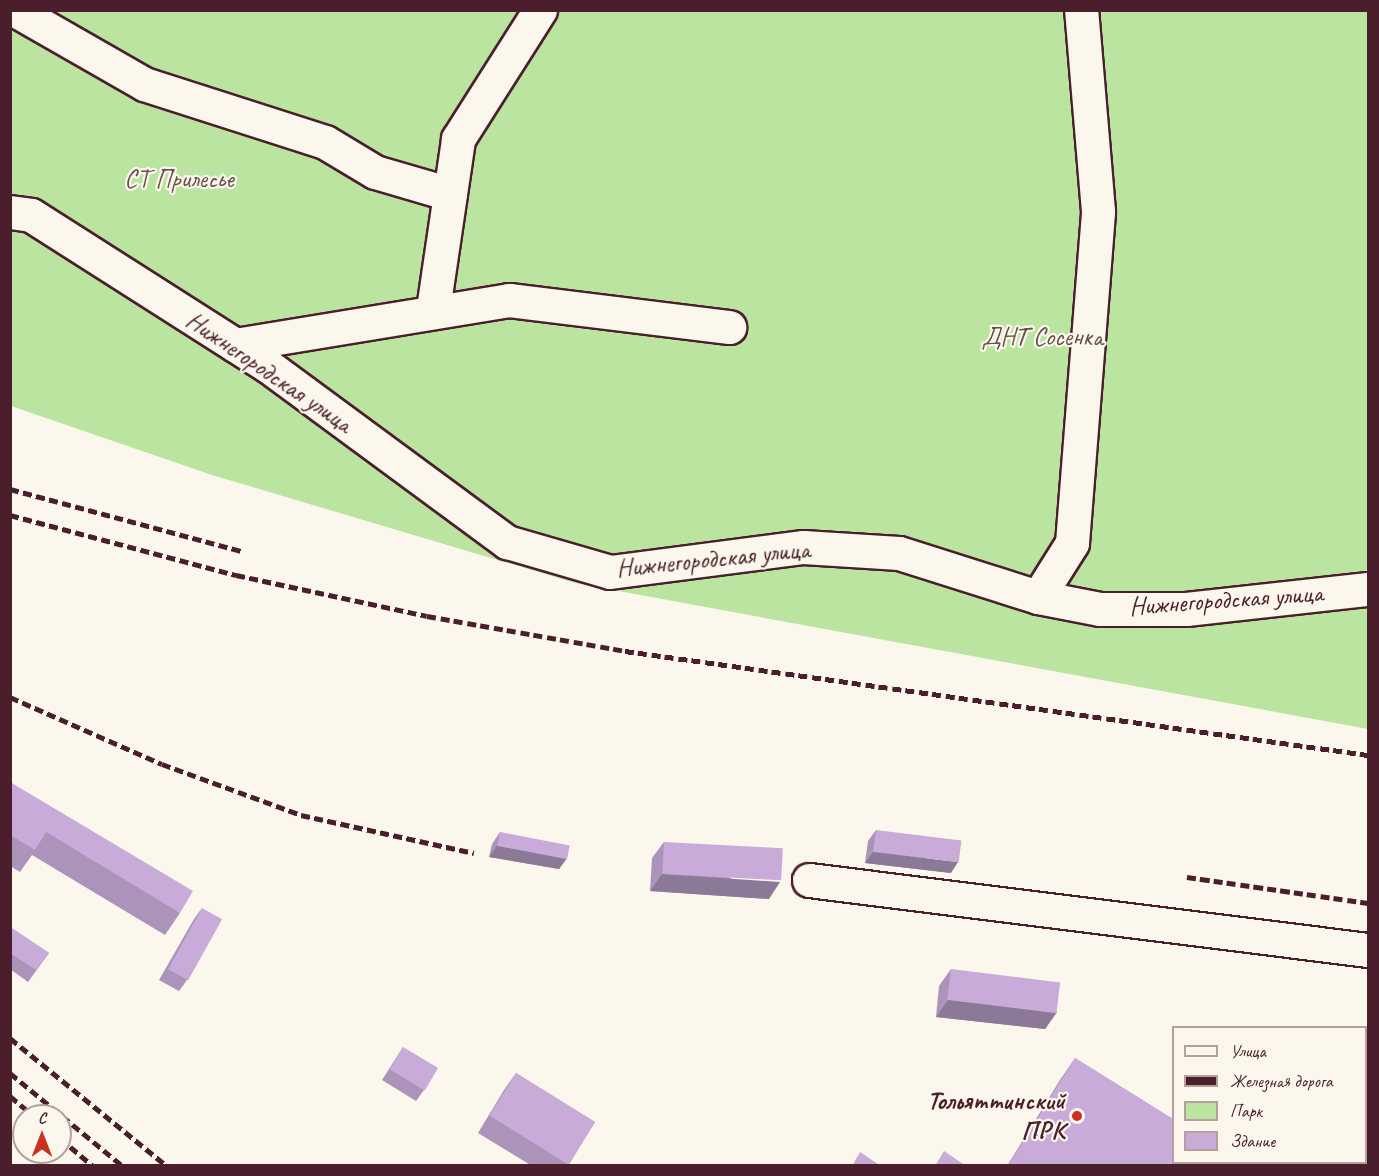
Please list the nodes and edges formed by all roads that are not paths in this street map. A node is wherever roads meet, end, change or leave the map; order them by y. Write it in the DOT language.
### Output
graph roads {
  1 [pos="15,10"];
  2 [pos="540,10"];
  3 [pos="1081,10"];
  4 [pos="450,194"];
  5 [pos="10,212"];
  6 [pos="433,309"];
  7 [pos="729,327"];
  8 [pos="235,345"];
  9 [pos="1368,589"];
  10 [pos="1038,597"];
  11 [pos="809,880"];
  12 [pos="1368,950"];
  1 -- 4 [label="street"];
  2 -- 4 [label="street"];
  3 -- 10 [label="street"];
  4 -- 6 [label="street"];
  5 -- 8 [label="street, Нижнегородская улица"];
  6 -- 7 [label="street"];
  6 -- 8 [label="street"];
  8 -- 10 [label="street, Нижнегородская улица"];
  9 -- 10 [label="street, Нижнегородская улица"];
  11 -- 12 [label="street"];
}
